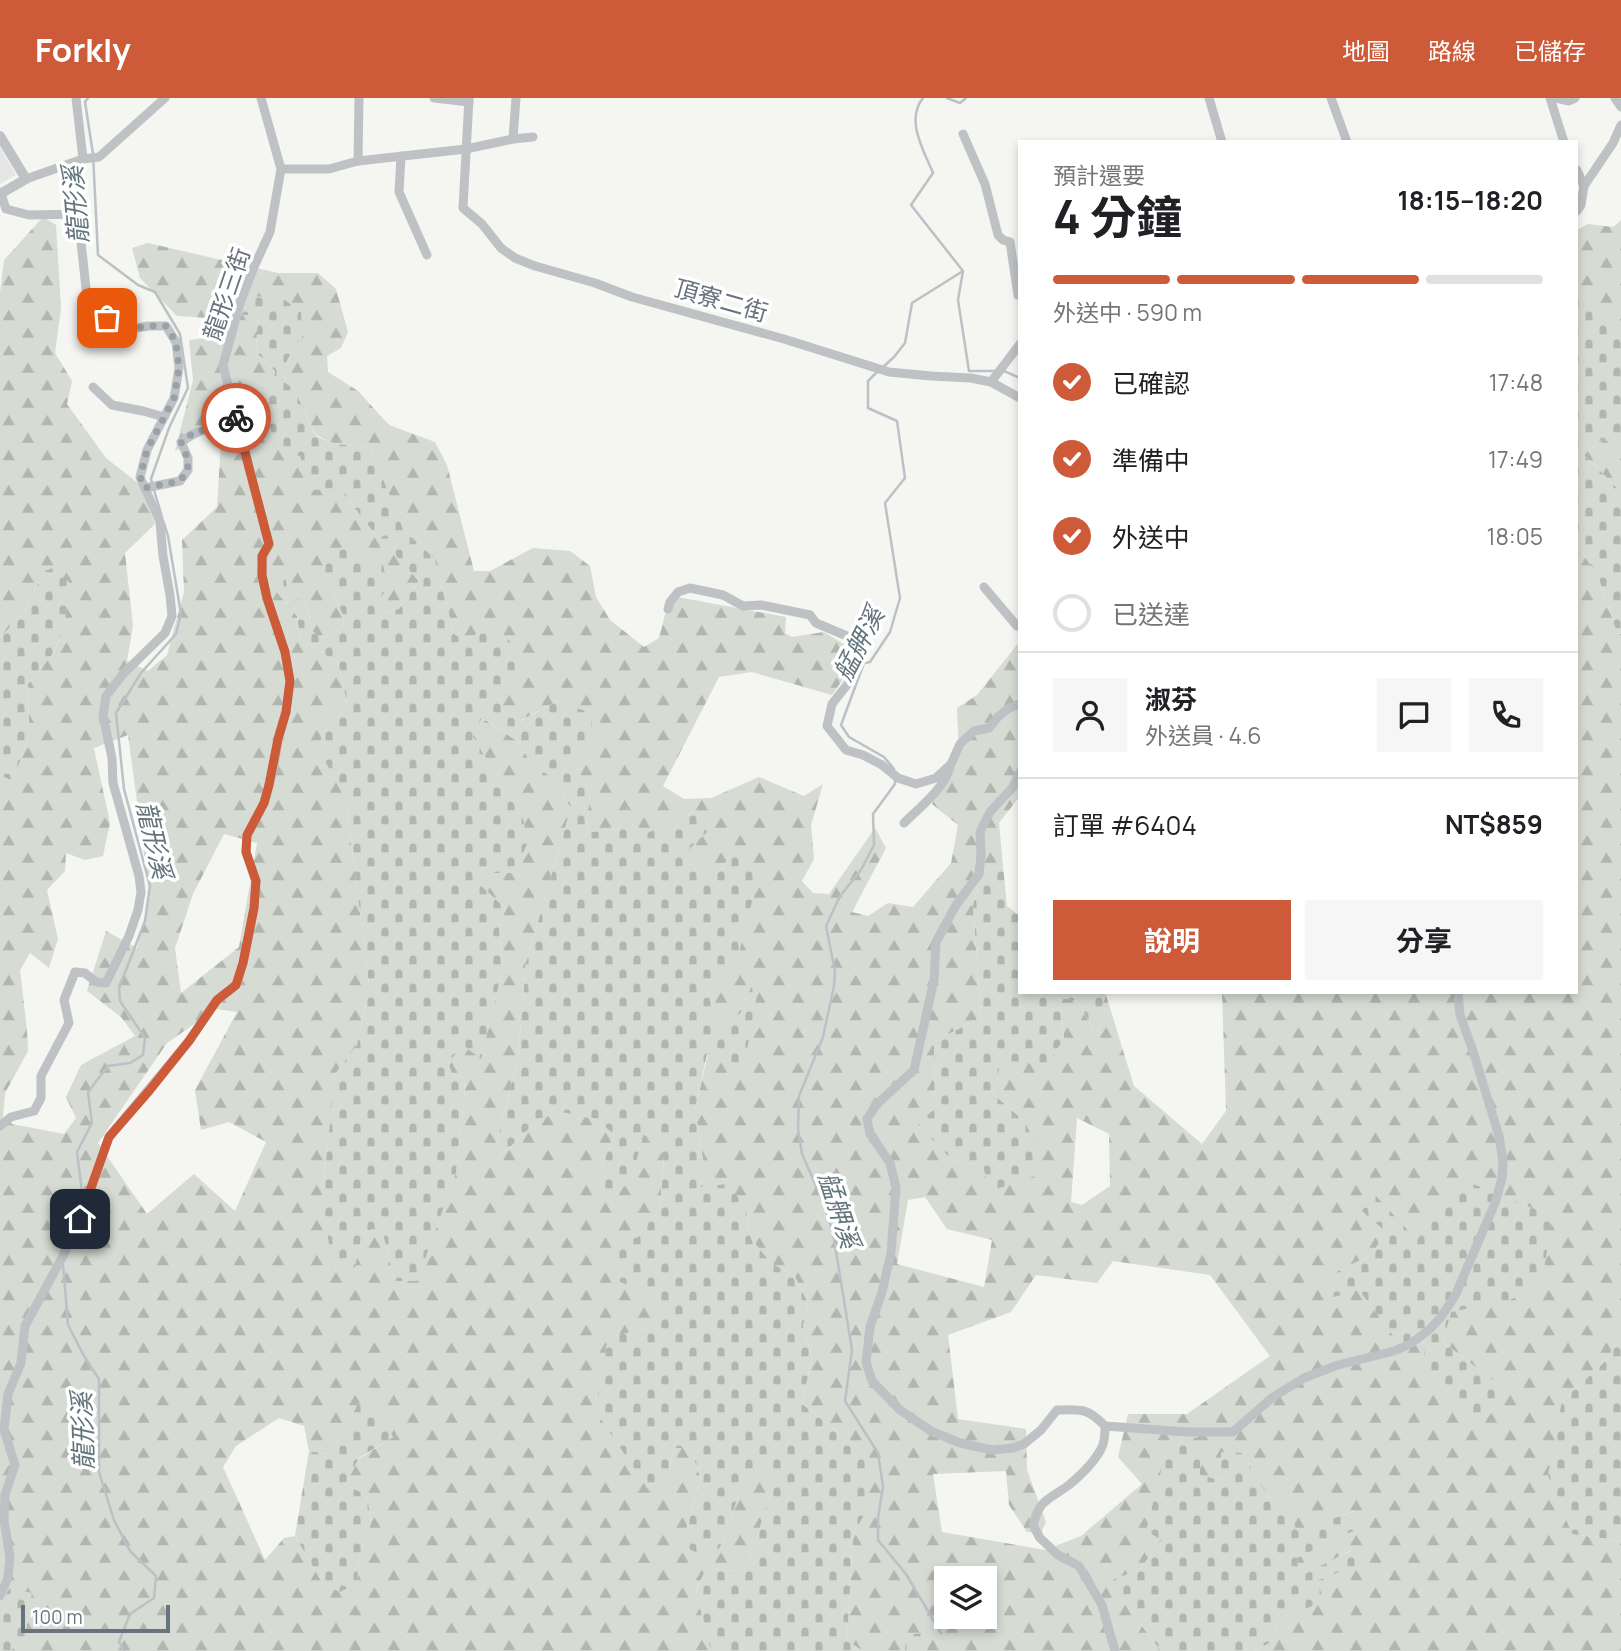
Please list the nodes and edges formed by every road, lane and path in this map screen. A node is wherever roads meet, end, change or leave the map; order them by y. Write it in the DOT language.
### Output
graph roads {
  1 [pos="76,98"];
  2 [pos="164,98"];
  3 [pos="261,98"];
  4 [pos="359,98"];
  5 [pos="434,98"];
  6 [pos="516,98"];
  7 [pos="1209,98"];
  8 [pos="1331,98"];
  9 [pos="1550,98"];
  10 [pos="1556,98"];
  11 [pos="1575,98"];
  12 [pos="1615,98"];
  13 [pos="469,100"];
  14 [pos="1621,107"];
  15 [pos="1621,125"];
  16 [pos="963,134"];
  17 [pos="0,136"];
  18 [pos="533,137"];
  19 [pos="513,139"];
  20 [pos="1221,140"];
  21 [pos="1346,140"];
  22 [pos="1563,140"];
  23 [pos="466,149"];
  24 [pos="401,156"];
  25 [pos="85,159"];
  26 [pos="358,161"];
  27 [pos="282,169"];
  28 [pos="1578,172"];
  29 [pos="26,179"];
  30 [pos="1584,186"];
  31 [pos="1,194"];
  32 [pos="1578,210"];
  33 [pos="427,255"];
  34 [pos="1018,295"];
  35 [pos="1018,347"];
  36 [pos="991,382"];
  37 [pos="93,387"];
  38 [pos="1018,397"];
  39 [pos="164,418"];
  40 [pos="237,418"];
  41 [pos="145,488"];
  42 [pos="984,587"];
  43 [pos="668,609"];
  44 [pos="1018,626"];
  45 [pos="1018,704"];
  46 [pos="951,764"];
  47 [pos="1018,776"];
  48 [pos="904,823"];
  49 [pos="1458,994"];
  50 [pos="0,1126"];
  51 [pos="1105,1426"];
  52 [pos="0,1596"];
  53 [pos="1115,1651"];
  1 -- 25 [label="street"];
  2 -- 25 [label="street"];
  3 -- 27 [label="street, 龍形三街"];
  4 -- 26 [label="street"];
  5 -- 13 [label="street"];
  6 -- 19 [label="street"];
  7 -- 20 [label="street"];
  8 -- 21 [label="street"];
  9 -- 22 [label="street"];
  10 -- 11 [label="street"];
  12 -- 14 [label="street"];
  13 -- 23 [label="street"];
  15 -- 30 [label="street"];
  16 -- 34 [label="street"];
  17 -- 29 [label="street"];
  18 -- 19 [label="street"];
  19 -- 23 [label="street"];
  23 -- 24 [label="street"];
  23 -- 36 [label="street, 頂寮二街"];
  24 -- 26 [label="street"];
  24 -- 33 [label="street"];
  25 -- 29 [label="street"];
  26 -- 27 [label="street"];
  27 -- 40 [label="street, 龍形三街"];
  28 -- 30 [label="street"];
  29 -- 31 [label="street"];
  30 -- 32 [label="street"];
  31 -- 39 [label="street"];
  35 -- 36 [label="street"];
  36 -- 38 [label="street, 頂寮二街"];
  37 -- 39 [label="street"];
  39 -- 41 [label="street"];
  40 -- 41 [label="street"];
  40 -- 52 [label="street, 龍形三街"];
  41 -- 50 [label="street"];
  42 -- 44 [label="street"];
  43 -- 46 [label="street"];
  45 -- 46 [label="street"];
  46 -- 48 [label="street"];
  47 -- 51 [label="street"];
  49 -- 51 [label="street"];
  51 -- 53 [label="street"];
}
